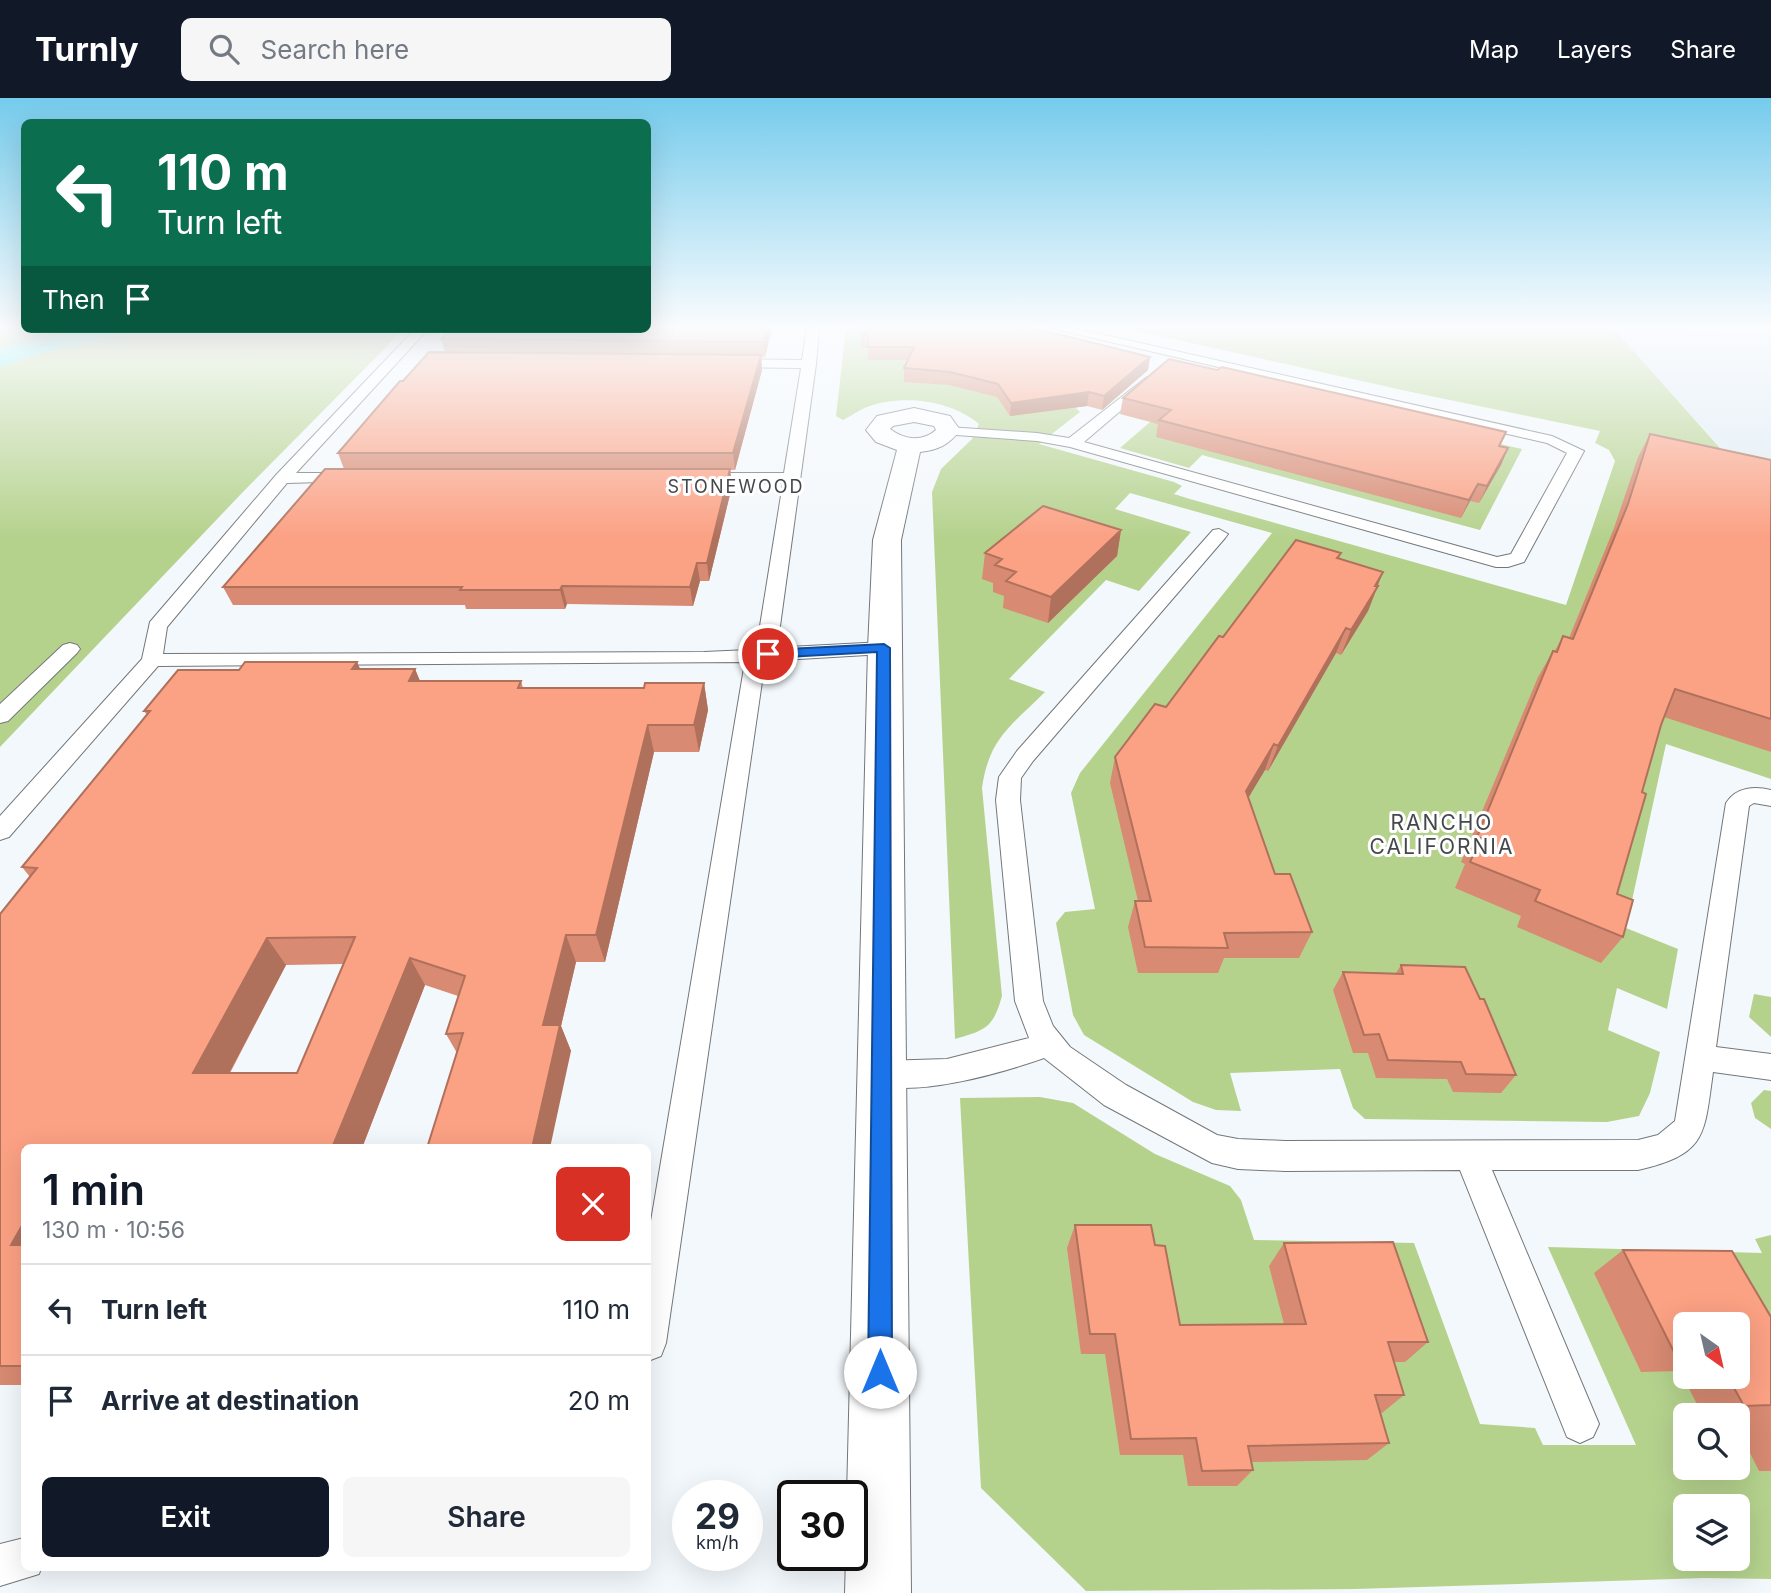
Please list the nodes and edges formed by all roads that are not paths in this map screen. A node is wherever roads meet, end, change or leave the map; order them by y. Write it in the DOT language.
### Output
graph roads {
  1 [pos="362,398"];
  2 [pos="803,398"];
  3 [pos="1128,398"];
  4 [pos="1362,398"];
  5 [pos="929,438"];
  6 [pos="1072,443"];
  7 [pos="282,478"];
  8 [pos="362,478"];
  9 [pos="681,478"];
  10 [pos="792,478"];
  11 [pos="1219,534"];
  12 [pos="884,648"];
  13 [pos="70,649"];
  14 [pos="756,655"];
  15 [pos="152,660"];
  16 [pos="0,716"];
  17 [pos="1771,799"];
  18 [pos="0,831"];
  19 [pos="1050,1044"];
  20 [pos="1700,1058"];
  21 [pos="1771,1066"];
  22 [pos="881,1074"];
  23 [pos="1469,1156"];
  24 [pos="651,1324"];
  25 [pos="1580,1424"];
  26 [pos="21,1560"];
  27 [pos="0,1565"];
  28 [pos="878,1593"];
  1 -- 7 [label="lane"];
  2 -- 10 [label="lane"];
  3 -- 6 [label="lane"];
  4 -- 6 [label="lane"];
  5 -- 6 [label="lane"];
  5 -- 12 [label="street"];
  7 -- 8 [label="lane"];
  7 -- 15 [label="lane"];
  9 -- 10 [label="lane"];
  10 -- 14 [label="lane"];
  11 -- 19 [label="lane"];
  12 -- 14 [label="lane"];
  12 -- 22 [label="street"];
  13 -- 16 [label="lane"];
  14 -- 15 [label="lane"];
  14 -- 24 [label="lane"];
  15 -- 18 [label="lane"];
  17 -- 20 [label="lane"];
  19 -- 22 [label="lane"];
  19 -- 23 [label="lane"];
  20 -- 21 [label="lane"];
  20 -- 23 [label="lane"];
  22 -- 28 [label="street"];
  23 -- 25 [label="lane"];
  26 -- 27 [label="lane"];
}
